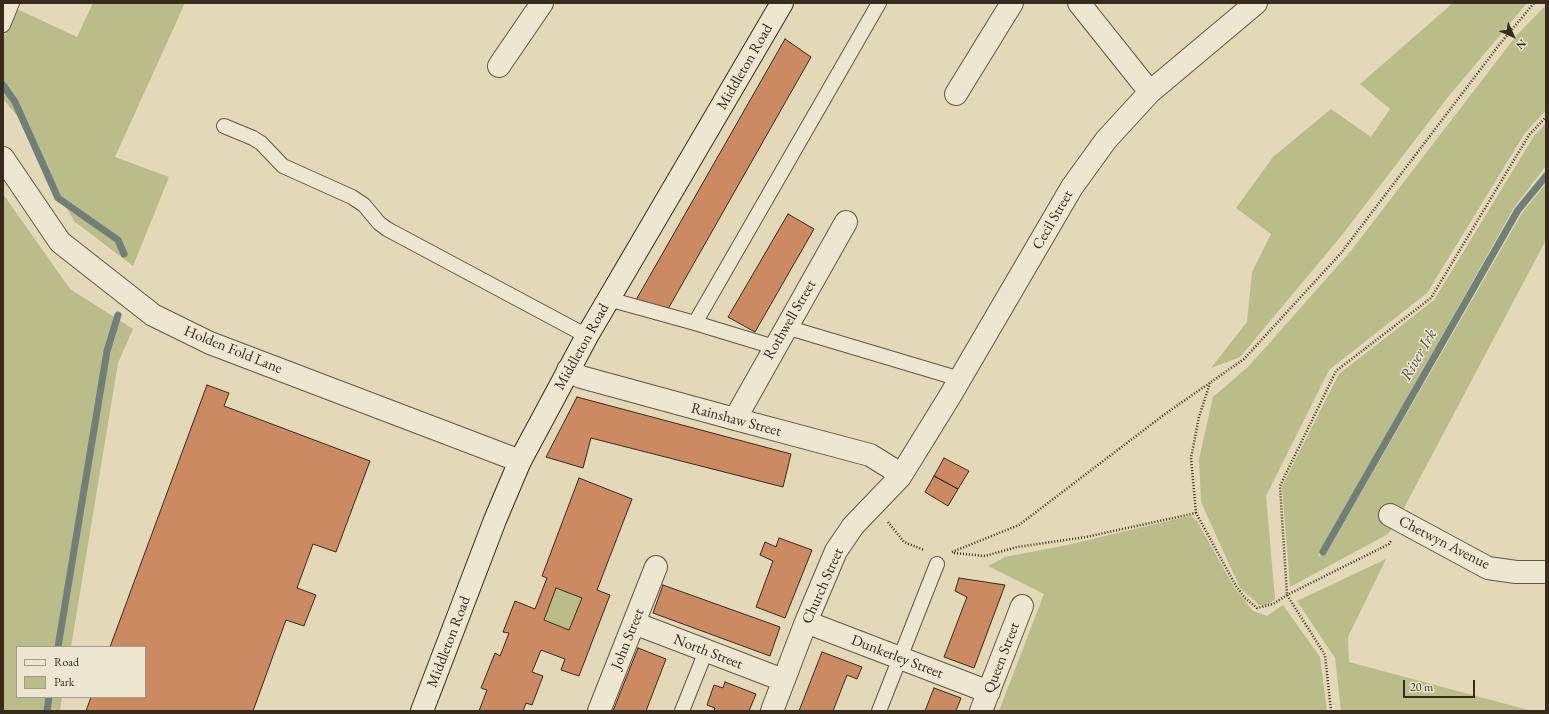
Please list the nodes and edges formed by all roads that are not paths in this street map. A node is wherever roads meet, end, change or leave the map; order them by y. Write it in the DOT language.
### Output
graph roads {
  1 [pos="12,3"];
  2 [pos="542,3"];
  3 [pos="782,3"];
  4 [pos="879,3"];
  5 [pos="1012,3"];
  6 [pos="1079,3"];
  7 [pos="1256,3"];
  8 [pos="3,25"];
  9 [pos="499,66"];
  10 [pos="1150,92"];
  11 [pos="956,94"];
  12 [pos="224,126"];
  13 [pos="3,158"];
  14 [pos="846,222"];
  15 [pos="608,299"];
  16 [pos="695,322"];
  17 [pos="786,327"];
  18 [pos="587,336"];
  19 [pos="774,347"];
  20 [pos="568,370"];
  21 [pos="960,379"];
  22 [pos="734,420"];
  23 [pos="520,461"];
  24 [pos="900,477"];
  25 [pos="1396,518"];
  26 [pos="941,558"];
  27 [pos="656,567"];
  28 [pos="1546,572"];
  29 [pos="1022,606"];
  30 [pos="806,622"];
  31 [pos="634,624"];
  32 [pos="706,651"];
  33 [pos="900,658"];
  34 [pos="783,680"];
  35 [pos="985,701"];
  36 [pos="422,711"];
  37 [pos="599,711"];
  38 [pos="682,711"];
  39 [pos="772,711"];
  40 [pos="879,711"];
  1 -- 8 [label="lane"];
  2 -- 9 [label="street"];
  3 -- 15 [label="street, Middleton Road"];
  4 -- 16 [label="lane"];
  5 -- 11 [label="street"];
  6 -- 10 [label="street"];
  7 -- 10 [label="street, Cecil Street"];
  10 -- 21 [label="street, Cecil Street"];
  12 -- 18 [label="lane"];
  13 -- 23 [label="street, Holden Fold Lane"];
  14 -- 17 [label="street, Rothwell Street"];
  15 -- 16 [label="lane"];
  15 -- 18 [label="street, Middleton Road"];
  16 -- 19 [label="lane"];
  17 -- 19 [label="street, Rothwell Street"];
  17 -- 21 [label="lane"];
  18 -- 20 [label="street, Middleton Road"];
  19 -- 22 [label="street, Rothwell Street"];
  20 -- 22 [label="street, Rainshaw Street"];
  20 -- 23 [label="street, Middleton Road"];
  21 -- 24 [label="street, Cecil Street"];
  22 -- 24 [label="street, Rainshaw Street"];
  23 -- 36 [label="street, Middleton Road"];
  24 -- 30 [label="street, Church Street"];
  25 -- 28 [label="street, Chetwyn Avenue"];
  26 -- 33 [label="lane"];
  27 -- 31 [label="street, John Street"];
  29 -- 35 [label="street, Queen Street"];
  30 -- 33 [label="street, Dunkerley Street"];
  30 -- 34 [label="street, Church Street"];
  31 -- 32 [label="street, North Street"];
  31 -- 37 [label="street, John Street"];
  32 -- 34 [label="street, North Street"];
  32 -- 38 [label="lane"];
  33 -- 35 [label="street, Dunkerley Street"];
  33 -- 40 [label="lane"];
  34 -- 39 [label="street, Church Street"];
}
